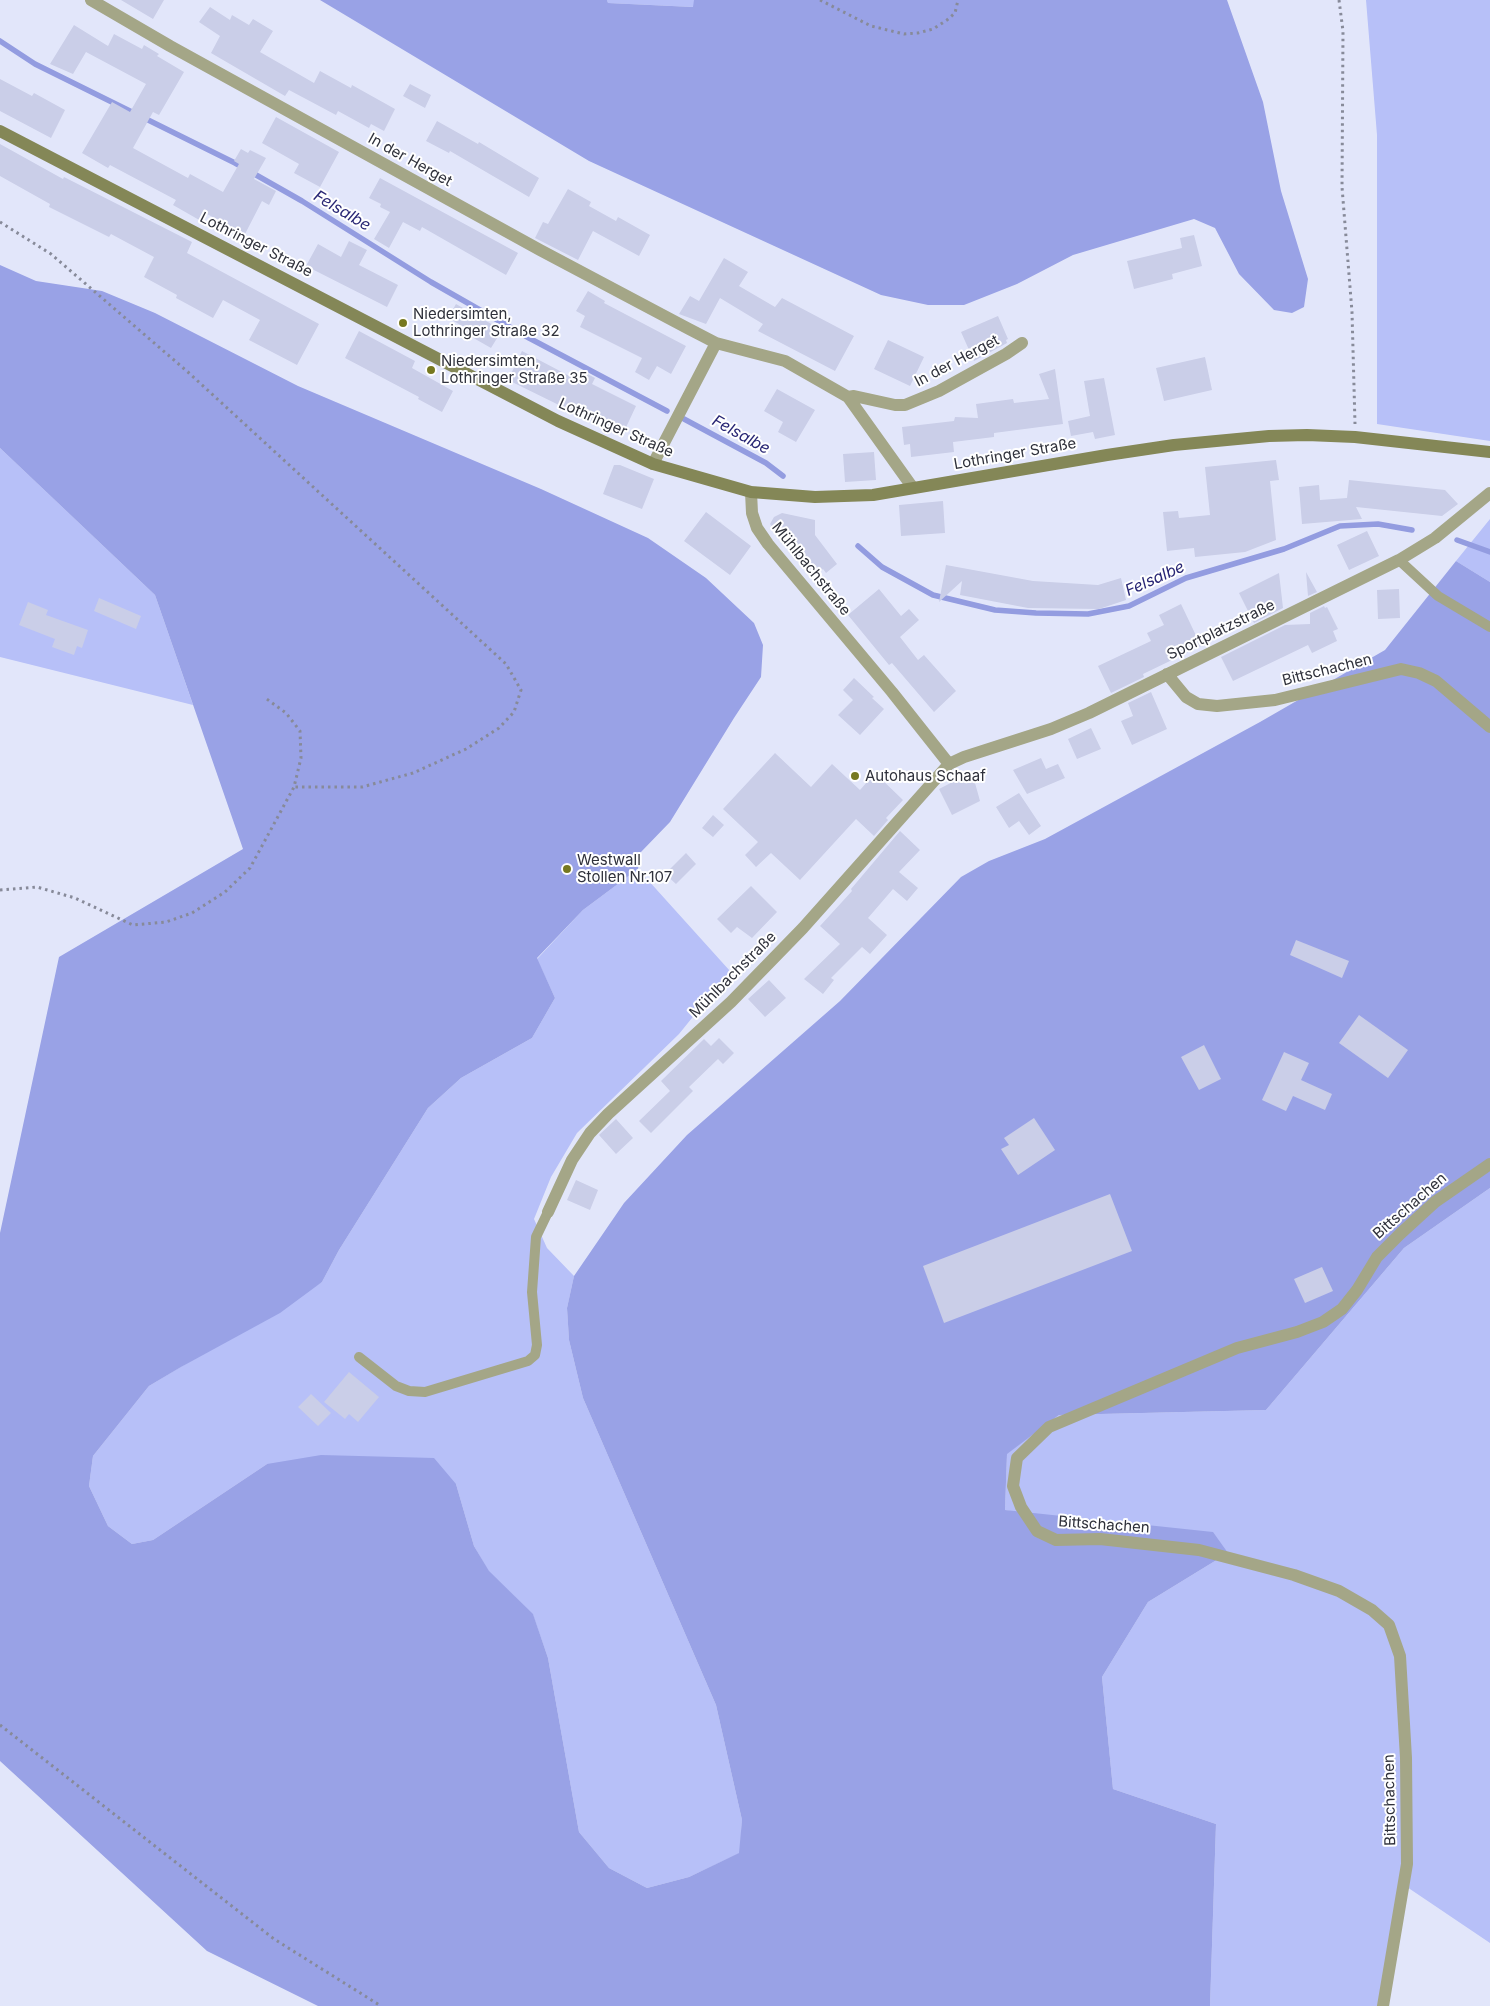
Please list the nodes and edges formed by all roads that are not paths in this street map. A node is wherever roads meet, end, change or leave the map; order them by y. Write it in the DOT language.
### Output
graph roads {
  1 [pos="92,0"];
  2 [pos="0,131"];
  3 [pos="716,343"];
  4 [pos="1022,343"];
  5 [pos="848,397"];
  6 [pos="1490,452"];
  7 [pos="652,464"];
  8 [pos="913,488"];
  9 [pos="751,492"];
  10 [pos="1490,492"];
  11 [pos="1399,560"];
  12 [pos="1490,627"];
  13 [pos="1167,674"];
  14 [pos="1490,726"];
  15 [pos="949,764"];
  16 [pos="1490,1164"];
  17 [pos="548,1212"];
  18 [pos="359,1357"];
  19 [pos="1383,2006"];
  1 -- 3 [label="street, In der Herget"];
  2 -- 7 [label="main road, Lothringer Straße"];
  3 -- 5 [label="street, In der Herget"];
  3 -- 7 [label="street"];
  4 -- 5 [label="street, In der Herget"];
  5 -- 8 [label="street, In der Herget"];
  6 -- 8 [label="main road, Lothringer Straße"];
  7 -- 9 [label="main road, Lothringer Straße"];
  8 -- 9 [label="main road, Lothringer Straße"];
  9 -- 15 [label="street, Mühlbachstraße"];
  10 -- 11 [label="street, Sportplatzstraße"];
  11 -- 12 [label="lane"];
  11 -- 13 [label="street, Sportplatzstraße"];
  13 -- 14 [label="street, Bittschachen"];
  13 -- 15 [label="street, Sportplatzstraße"];
  15 -- 17 [label="street, Mühlbachstraße"];
  16 -- 19 [label="street, Bittschachen"];
  17 -- 18 [label="lane, Mühlbachstraße"];
}
